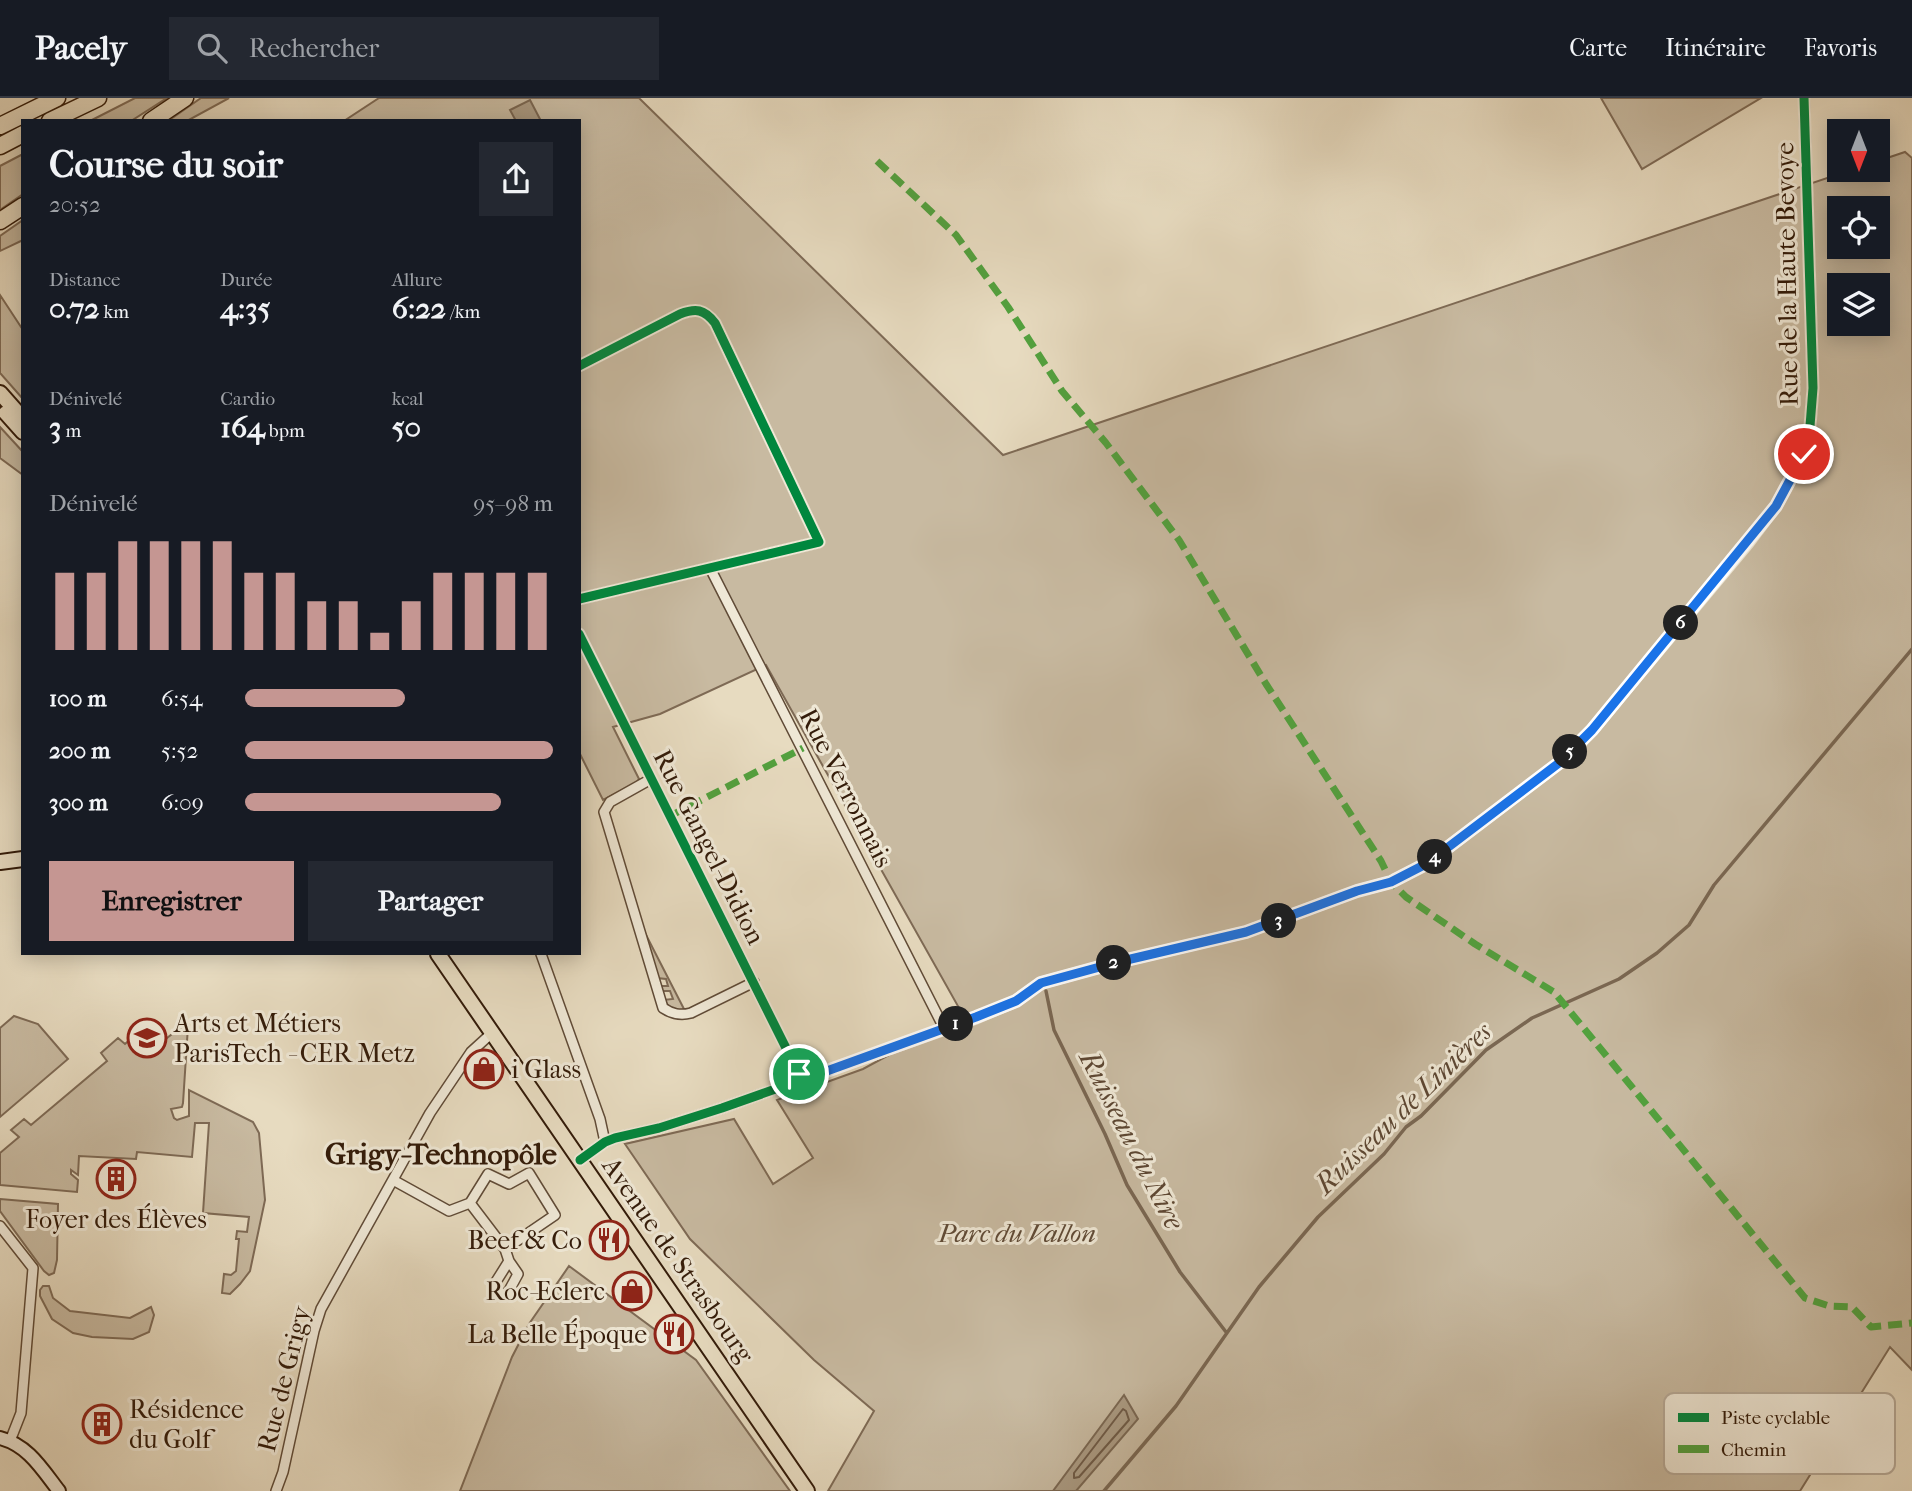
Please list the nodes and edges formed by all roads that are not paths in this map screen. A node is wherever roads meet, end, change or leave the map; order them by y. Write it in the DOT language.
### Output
graph roads {
  1 [pos="57,98"];
  2 [pos="98,98"];
  3 [pos="184,98"];
  4 [pos="1804,98"];
  5 [pos="54,119"];
  6 [pos="153,119"];
  7 [pos="0,126"];
  8 [pos="21,135"];
  9 [pos="0,146"];
  10 [pos="21,207"];
  11 [pos="0,221"];
  12 [pos="581,365"];
  13 [pos="0,393"];
  14 [pos="0,407"];
  15 [pos="21,417"];
  16 [pos="21,430"];
  17 [pos="710,568"];
  18 [pos="581,599"];
  19 [pos="581,638"];
  20 [pos="651,779"];
  21 [pos="21,859"];
  22 [pos="0,862"];
  23 [pos="439,955"];
  24 [pos="541,955"];
  25 [pos="754,982"];
  26 [pos="944,1028"];
  27 [pos="493,1032"];
  28 [pos="802,1080"];
  29 [pos="605,1142"];
  30 [pos="580,1160"];
  31 [pos="393,1180"];
  32 [pos="470,1203"];
  33 [pos="0,1226"];
  34 [pos="505,1249"];
  35 [pos="509,1261"];
  36 [pos="5,1439"];
  37 [pos="59,1491"];
  38 [pos="276,1491"];
  39 [pos="807,1491"];
  1 -- 7 [label="highway"];
  2 -- 5 [label="highway"];
  3 -- 6 [label="highway"];
  4 -- 26 [label="street, Rue de la Haute Bevoye"];
  8 -- 9 [label="highway"];
  10 -- 11 [label="highway"];
  12 -- 17 [label="street"];
  13 -- 15 [label="main road"];
  14 -- 16 [label="main road"];
  17 -- 18 [label="street"];
  17 -- 26 [label="street, Rue Verronnais"];
  19 -- 20 [label="street, Rue Gangel-Didion"];
  20 -- 25 [label="street, Rue Gangel-Didion"];
  20 -- 25 [label="street"];
  21 -- 22 [label="main road"];
  23 -- 27 [label="main road, Avenue de Strasbourg"];
  24 -- 29 [label="street"];
  25 -- 28 [label="street, Rue Gangel-Didion"];
  26 -- 28 [label="street, Rue de la Haute Bevoye"];
  27 -- 30 [label="main road, Avenue de Strasbourg"];
  27 -- 31 [label="street, Rue de Grigy"];
  28 -- 29 [label="street, Rue de la Haute Bevoye"];
  29 -- 30 [label="street, Rue de la Haute Bevoye"];
  30 -- 39 [label="main road, Avenue de Strasbourg"];
  31 -- 32 [label="street"];
  31 -- 38 [label="street, Rue de Grigy"];
  32 -- 34 [label="street"];
  32 -- 34 [label="street"];
  33 -- 36 [label="street"];
  34 -- 35 [label="street"];
  36 -- 37 [label="street"];
}
